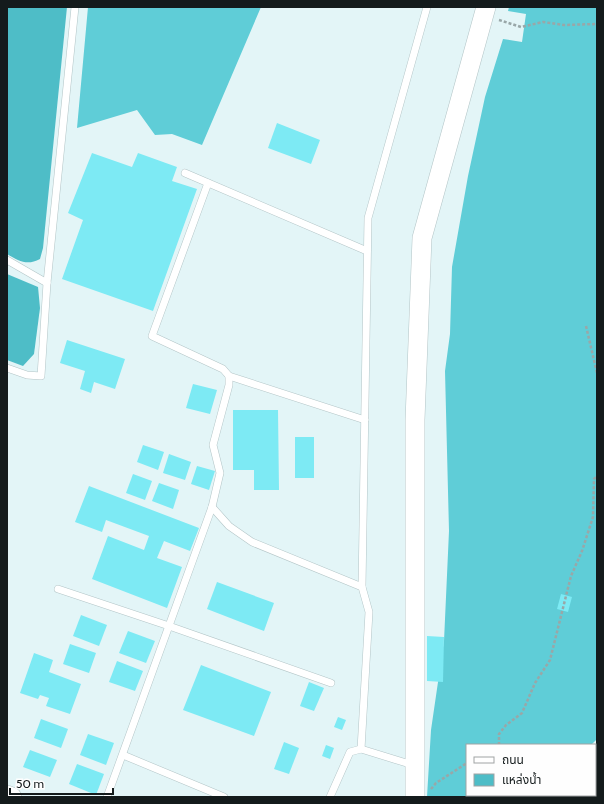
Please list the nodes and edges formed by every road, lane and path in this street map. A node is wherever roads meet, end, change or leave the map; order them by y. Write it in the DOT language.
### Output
graph roads {
  1 [pos="75,7"];
  2 [pos="427,7"];
  3 [pos="486,7"];
  4 [pos="507,22"];
  5 [pos="597,24"];
  6 [pos="185,173"];
  7 [pos="208,183"];
  8 [pos="367,251"];
  9 [pos="7,260"];
  10 [pos="47,283"];
  11 [pos="586,326"];
  12 [pos="7,368"];
  13 [pos="597,373"];
  14 [pos="229,376"];
  15 [pos="365,420"];
  16 [pos="597,476"];
  17 [pos="212,507"];
  18 [pos="362,586"];
  19 [pos="58,590"];
  20 [pos="169,626"];
  21 [pos="331,683"];
  22 [pos="499,744"];
  23 [pos="361,749"];
  24 [pos="123,755"];
  25 [pos="466,764"];
  26 [pos="415,766"];
  27 [pos="7,795"];
  28 [pos="422,795"];
  29 [pos="12,797"];
  30 [pos="107,797"];
  31 [pos="224,797"];
  32 [pos="330,797"];
  1 -- 10 [label="lane"];
  2 -- 8 [label="lane"];
  3 -- 26 [label="street"];
  4 -- 5 [label="path"];
  6 -- 7 [label="lane"];
  7 -- 8 [label="lane"];
  7 -- 14 [label="lane"];
  8 -- 15 [label="lane"];
  9 -- 10 [label="lane"];
  10 -- 12 [label="lane"];
  11 -- 13 [label="path"];
  14 -- 15 [label="lane"];
  14 -- 17 [label="lane"];
  15 -- 18 [label="lane"];
  16 -- 22 [label="path"];
  17 -- 18 [label="lane"];
  17 -- 20 [label="lane"];
  18 -- 23 [label="lane"];
  19 -- 20 [label="lane"];
  20 -- 21 [label="lane"];
  20 -- 24 [label="lane"];
  23 -- 26 [label="lane"];
  23 -- 32 [label="lane"];
  24 -- 30 [label="lane"];
  24 -- 31 [label="lane"];
  25 -- 28 [label="path"];
  26 -- 28 [label="street"];
  27 -- 29 [label="street"];
}
